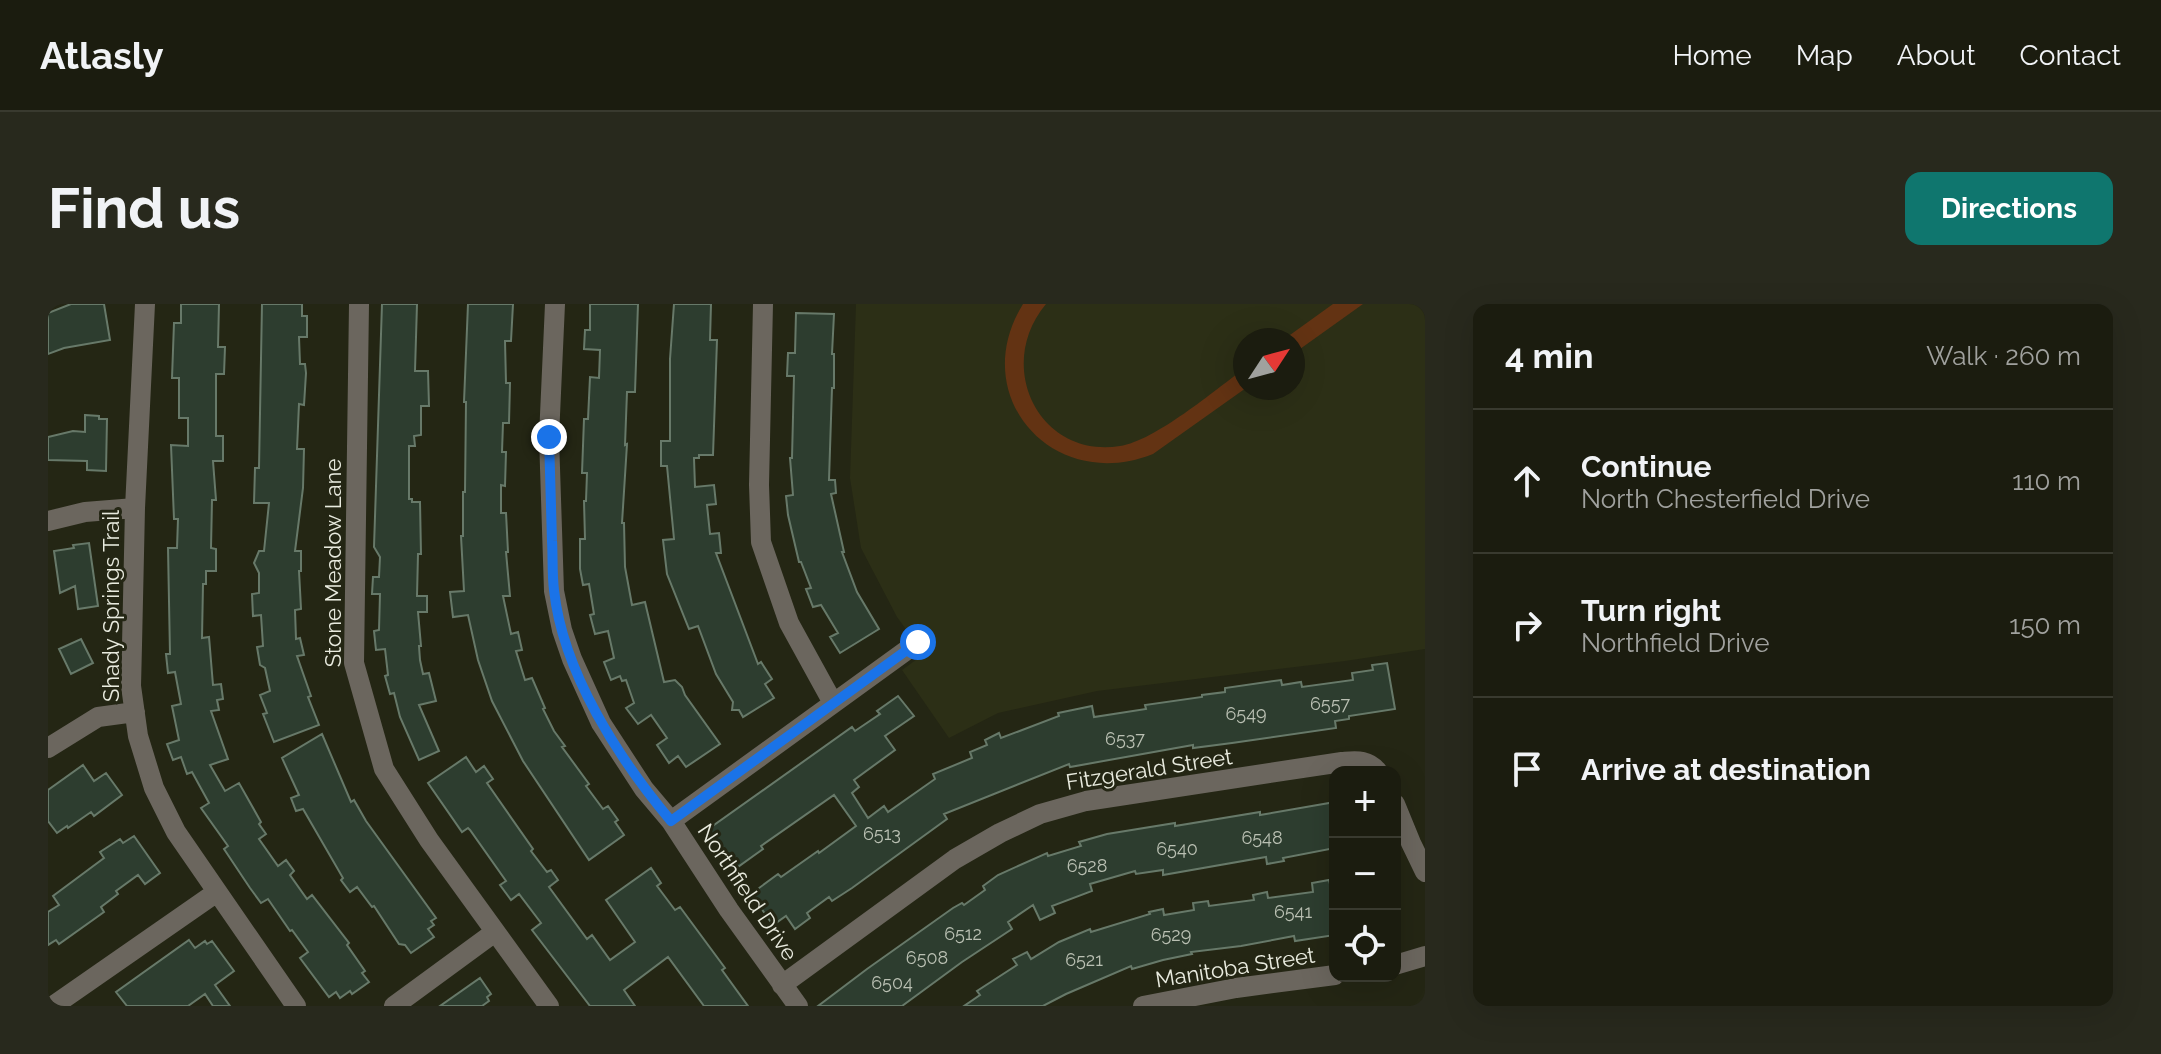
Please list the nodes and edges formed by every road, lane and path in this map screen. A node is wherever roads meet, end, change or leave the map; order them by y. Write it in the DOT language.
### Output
graph roads {
  1 [pos="145,304"];
  2 [pos="359,304"];
  3 [pos="555,304"];
  4 [pos="763,304"];
  5 [pos="135,508"];
  6 [pos="48,521"];
  7 [pos="918,642"];
  8 [pos="833,703"];
  9 [pos="135,712"];
  10 [pos="48,748"];
  11 [pos="1372,766"];
  12 [pos="1401,818"];
  13 [pos="671,821"];
  14 [pos="1425,872"];
  15 [pos="217,892"];
  16 [pos="495,932"];
  17 [pos="1425,956"];
  18 [pos="1401,963"];
  19 [pos="1329,976"];
  20 [pos="782,985"];
  21 [pos="53,1006"];
  22 [pos="296,1006"];
  23 [pos="394,1006"];
  24 [pos="549,1006"];
  25 [pos="798,1006"];
  26 [pos="1143,1006"];
  1 -- 5 [label="street, Shady Springs Trail"];
  2 -- 16 [label="street, Stone Meadow Lane"];
  3 -- 13 [label="street, Northfield Drive"];
  4 -- 8 [label="street"];
  5 -- 6 [label="street"];
  5 -- 9 [label="street, Shady Springs Trail"];
  7 -- 8 [label="street"];
  8 -- 13 [label="street"];
  9 -- 10 [label="street"];
  9 -- 15 [label="street, Shady Springs Trail"];
  11 -- 20 [label="street, Fitzgerald Street"];
  12 -- 14 [label="street"];
  13 -- 20 [label="street, Northfield Drive"];
  15 -- 21 [label="street"];
  15 -- 22 [label="street, Shady Springs Trail"];
  16 -- 23 [label="street"];
  16 -- 24 [label="street, Stone Meadow Lane"];
  17 -- 18 [label="street"];
  19 -- 26 [label="street, Manitoba Street"];
  20 -- 25 [label="street, Northfield Drive"];
}
